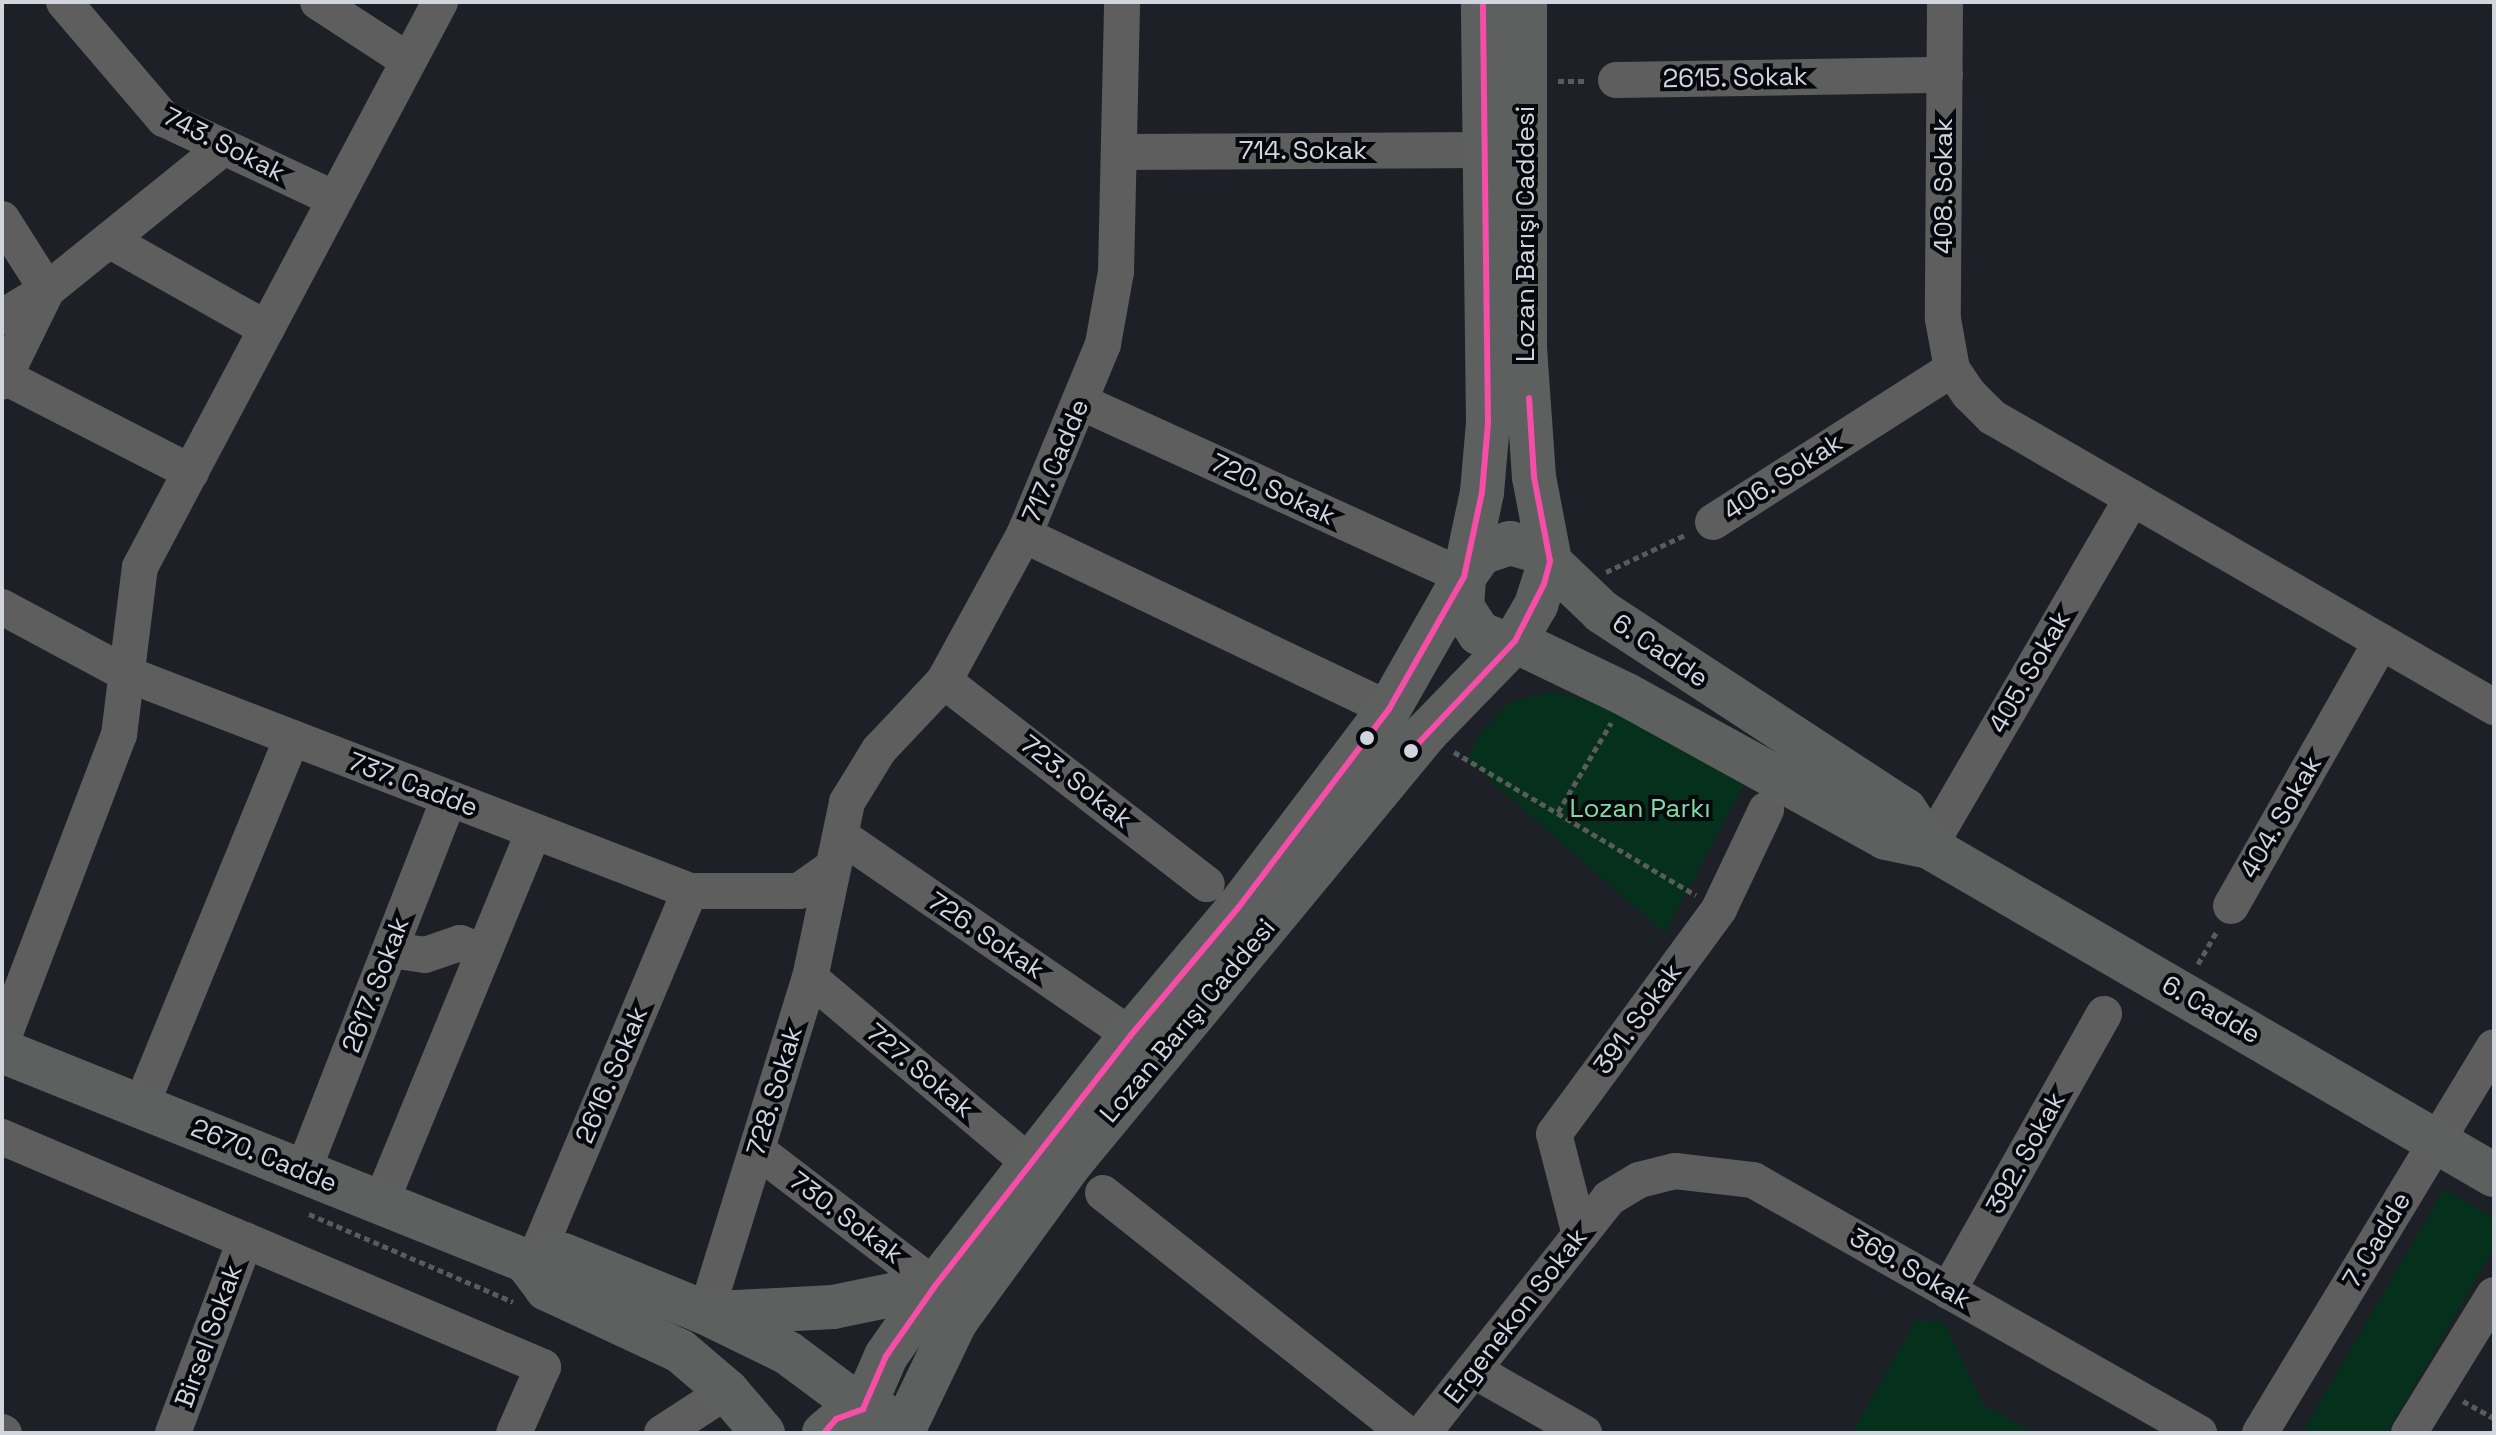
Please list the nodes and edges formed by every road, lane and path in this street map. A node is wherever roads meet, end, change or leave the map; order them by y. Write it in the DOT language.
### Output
graph roads {
  1 [pos="64,2"];
  2 [pos="318,2"];
  3 [pos="440,2"];
  4 [pos="1122,2"];
  5 [pos="1483,2"];
  6 [pos="1525,2"];
  7 [pos="1945,2"];
  8 [pos="409,61"];
  9 [pos="1945,75"];
  10 [pos="1616,80"];
  11 [pos="1525,82"];
  12 [pos="223,148"];
  13 [pos="1485,150"];
  14 [pos="1121,152"];
  15 [pos="335,199"];
  16 [pos="2,219"];
  17 [pos="109,240"];
  18 [pos="47,290"];
  19 [pos="2,317"];
  20 [pos="267,329"];
  21 [pos="1952,369"];
  22 [pos="3,380"];
  23 [pos="1083,403"];
  24 [pos="191,472"];
  25 [pos="2132,498"];
  26 [pos="1713,522"];
  27 [pos="1024,535"];
  28 [pos="1550,561"];
  29 [pos="1606,572"];
  30 [pos="1464,577"];
  31 [pos="2,609"];
  32 [pos="1515,641"];
  33 [pos="2381,642"];
  34 [pos="127,674"];
  35 [pos="944,681"];
  36 [pos="1627,695"];
  37 [pos="2494,707"];
  38 [pos="1389,709"];
  39 [pos="292,738"];
  40 [pos="1442,746"];
  41 [pos="449,799"];
  42 [pos="1766,810"];
  43 [pos="1558,812"];
  44 [pos="534,831"];
  45 [pos="1929,847"];
  46 [pos="837,852"];
  47 [pos="1207,884"];
  48 [pos="690,891"];
  49 [pos="2231,906"];
  50 [pos="1719,909"];
  51 [pos="390,950"];
  52 [pos="482,952"];
  53 [pos="810,978"];
  54 [pos="2181,993"];
  55 [pos="2104,1014"];
  56 [pos="1131,1035"];
  57 [pos="2,1041"];
  58 [pos="2494,1047"];
  59 [pos="2,1051"];
  60 [pos="141,1106"];
  61 [pos="2,1137"];
  62 [pos="2437,1141"];
  63 [pos="757,1150"];
  64 [pos="1031,1164"];
  65 [pos="2494,1175"];
  66 [pos="300,1190"];
  67 [pos="1103,1193"];
  68 [pos="1609,1198"];
  69 [pos="381,1202"];
  70 [pos="1580,1235"];
  71 [pos="245,1240"];
  72 [pos="530,1260"];
  73 [pos="935,1286"];
  74 [pos="1948,1291"];
  75 [pos="2494,1295"];
  76 [pos="529,1309"];
  77 [pos="706,1313"];
  78 [pos="1473,1370"];
  79 [pos="727,1391"];
  80 [pos="863,1409"];
  81 [pos="904,1432"];
  82 [pos="173,1433"];
  83 [pos="514,1433"];
  84 [pos="662,1433"];
  85 [pos="763,1433"];
  86 [pos="824,1433"];
  87 [pos="1406,1433"];
  88 [pos="1423,1433"];
  89 [pos="1584,1433"];
  90 [pos="2199,1433"];
  91 [pos="2260,1433"];
  92 [pos="2409,1433"];
  1 -- 12 [label="street, 743. Sokak"];
  2 -- 8 [label="street"];
  3 -- 8 [label="street"];
  4 -- 14 [label="street, 717. Cadde"];
  5 -- 13 [label="main road, Lozan Barışı Caddesi"];
  6 -- 11 [label="main road, Lozan Barışı Caddesi"];
  7 -- 9 [label="street, 408. Sokak"];
  8 -- 15 [label="street"];
  9 -- 10 [label="street, 2615. Sokak"];
  9 -- 21 [label="street, 408. Sokak"];
  10 -- 11 [label="path"];
  11 -- 28 [label="main road, Lozan Barışı Caddesi"];
  12 -- 15 [label="street, 743. Sokak"];
  12 -- 17 [label="street"];
  13 -- 14 [label="street, 714. Sokak"];
  13 -- 30 [label="main road, Lozan Barışı Caddesi"];
  14 -- 23 [label="street, 717. Cadde"];
  15 -- 20 [label="street"];
  16 -- 18 [label="street"];
  17 -- 18 [label="street"];
  17 -- 20 [label="street"];
  18 -- 19 [label="street"];
  18 -- 22 [label="street"];
  20 -- 24 [label="street"];
  21 -- 25 [label="street"];
  21 -- 26 [label="street, 406. Sokak"];
  22 -- 24 [label="street"];
  23 -- 27 [label="street, 717. Cadde"];
  23 -- 30 [label="street, 720. Sokak"];
  24 -- 34 [label="street"];
  25 -- 33 [label="street"];
  25 -- 45 [label="street, 405. Sokak"];
  26 -- 29 [label="path, 406. Sokak"];
  27 -- 35 [label="street, 717. Cadde"];
  27 -- 38 [label="street"];
  28 -- 30 [label="main road, Lozan Barışı Caddesi"];
  28 -- 32 [label="main road, Lozan Barışı Caddesi"];
  28 -- 45 [label="main road, 6. Cadde"];
  30 -- 32 [label="main road, Lozan Barışı Caddesi"];
  30 -- 38 [label="main road, Lozan Barışı Caddesi"];
  31 -- 34 [label="street, 737. Cadde"];
  32 -- 36 [label="main road, 6. Cadde"];
  32 -- 81 [label="main road, Lozan Barışı Caddesi"];
  33 -- 37 [label="street"];
  33 -- 49 [label="street, 404. Sokak"];
  34 -- 39 [label="street, 737. Cadde"];
  34 -- 57 [label="street"];
  35 -- 46 [label="street, 717. Cadde"];
  35 -- 47 [label="street, 723. Sokak"];
  36 -- 43 [label="path"];
  36 -- 45 [label="main road, 6. Cadde"];
  38 -- 56 [label="main road, Lozan Barışı Caddesi"];
  39 -- 41 [label="street, 737. Cadde"];
  39 -- 60 [label="street"];
  40 -- 43 [label="path"];
  41 -- 44 [label="street, 737. Cadde"];
  41 -- 51 [label="street, 2617. Sokak"];
  42 -- 50 [label="street, 391. Sokak"];
  43 -- 50 [label="path"];
  44 -- 48 [label="street, 737. Cadde"];
  44 -- 52 [label="street"];
  45 -- 54 [label="main road, 6. Cadde"];
  46 -- 48 [label="street, 737. Cadde"];
  46 -- 53 [label="street, 728. Sokak"];
  46 -- 56 [label="street, 726. Sokak"];
  48 -- 72 [label="street, 2616. Sokak"];
  49 -- 54 [label="path, 404. Sokak"];
  50 -- 70 [label="street, 391. Sokak"];
  51 -- 52 [label="street"];
  51 -- 66 [label="street, 2617. Sokak"];
  52 -- 69 [label="street"];
  53 -- 63 [label="street, 728. Sokak"];
  53 -- 64 [label="street, 727. Sokak"];
  54 -- 62 [label="main road, 6. Cadde"];
  55 -- 74 [label="street, 392. Sokak"];
  56 -- 64 [label="main road, Lozan Barışı Caddesi"];
  58 -- 62 [label="street, 7. Cadde"];
  59 -- 60 [label="main road, 2670. Cadde"];
  60 -- 66 [label="main road, 2670. Cadde"];
  61 -- 71 [label="street"];
  62 -- 65 [label="main road, 6. Cadde"];
  62 -- 91 [label="street, 7. Cadde"];
  63 -- 73 [label="street, 730. Sokak"];
  63 -- 77 [label="street, 728. Sokak"];
  64 -- 73 [label="main road, Lozan Barışı Caddesi"];
  66 -- 69 [label="main road, 2670. Cadde"];
  66 -- 76 [label="path"];
  67 -- 87 [label="street"];
  68 -- 70 [label="street, Ergenekon Sokak"];
  68 -- 74 [label="street, 369. Sokak"];
  69 -- 72 [label="main road, 2670. Cadde"];
  70 -- 78 [label="street, Ergenekon Sokak"];
  71 -- 82 [label="street, Birsel Sokak"];
  71 -- 83 [label="street"];
  72 -- 77 [label="main road, 2670. Cadde"];
  72 -- 79 [label="main road, 2670. Cadde"];
  73 -- 77 [label="main road"];
  73 -- 80 [label="main road, Lozan Barışı Caddesi"];
  74 -- 90 [label="street, 369. Sokak"];
  75 -- 92 [label="street"];
  77 -- 80 [label="main road, 2670. Cadde"];
  78 -- 88 [label="street, Ergenekon Sokak"];
  78 -- 89 [label="street"];
  79 -- 84 [label="street"];
  79 -- 85 [label="main road, 2670. Cadde"];
  80 -- 81 [label="main road, 2670. Cadde"];
  80 -- 86 [label="main road"];
}
